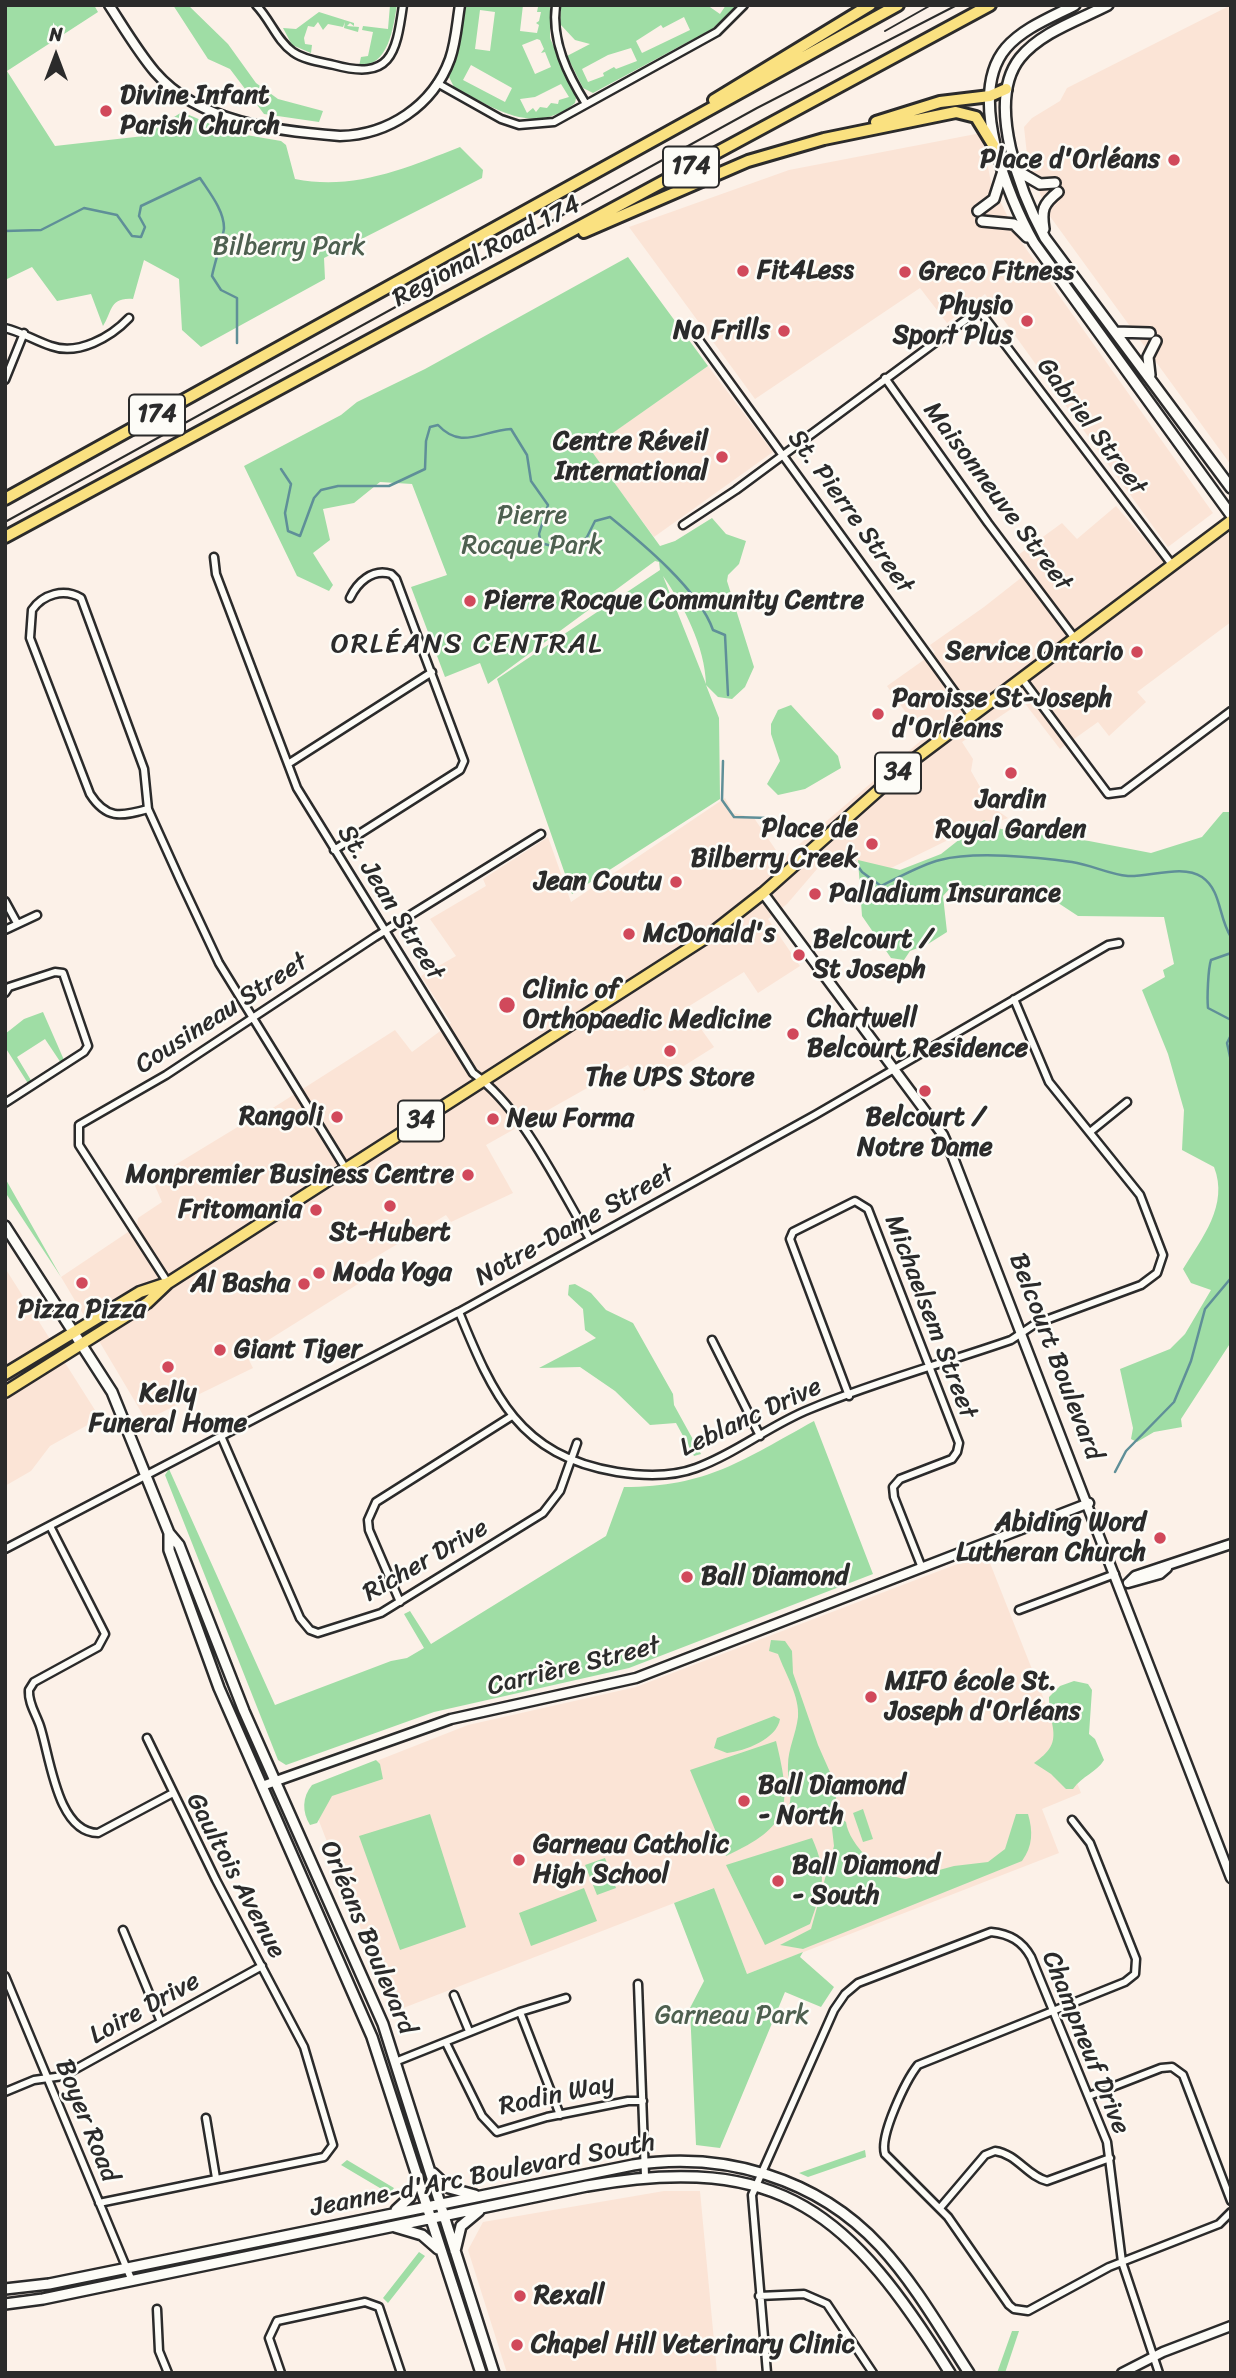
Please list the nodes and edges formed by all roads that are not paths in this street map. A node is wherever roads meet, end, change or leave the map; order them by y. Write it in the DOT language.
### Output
graph roads {
  1 [pos="109,5"];
  2 [pos="256,5"];
  3 [pos="403,5"];
  4 [pos="460,5"];
  5 [pos="555,5"];
  6 [pos="744,5"];
  7 [pos="870,5"];
  8 [pos="897,5"];
  9 [pos="990,5"];
  10 [pos="1075,5"];
  11 [pos="1108,5"];
  12 [pos="437,83"];
  13 [pos="1006,89"];
  14 [pos="990,96"];
  15 [pos="586,104"];
  16 [pos="824,139"];
  17 [pos="998,153"];
  18 [pos="1017,170"];
  19 [pos="1002,172"];
  20 [pos="978,211"];
  21 [pos="522,215"];
  22 [pos="982,221"];
  23 [pos="1045,238"];
  24 [pos="1034,243"];
  25 [pos="129,318"];
  26 [pos="5,328"];
  27 [pos="392,329"];
  28 [pos="1115,332"];
  29 [pos="24,333"];
  30 [pos="694,333"];
  31 [pos="886,379"];
  32 [pos="5,380"];
  33 [pos="1151,380"];
  34 [pos="783,454"];
  35 [pos="1231,488"];
  36 [pos="5,499"];
  37 [pos="1231,515"];
  38 [pos="1231,522"];
  39 [pos="682,524"];
  40 [pos="5,537"];
  41 [pos="214,556"];
  42 [pos="1173,566"];
  43 [pos="350,598"];
  44 [pos="1076,640"];
  45 [pos="432,672"];
  46 [pos="1023,680"];
  47 [pos="1231,711"];
  48 [pos="972,716"];
  49 [pos="288,764"];
  50 [pos="148,809"];
  51 [pos="541,834"];
  52 [pos="334,850"];
  53 [pos="763,893"];
  54 [pos="5,901"];
  55 [pos="37,915"];
  56 [pos="17,923"];
  57 [pos="5,930"];
  58 [pos="385,932"];
  59 [pos="1119,943"];
  60 [pos="6,987"];
  61 [pos="1014,999"];
  62 [pos="251,1017"];
  63 [pos="894,1070"];
  64 [pos="484,1081"];
  65 [pos="1127,1102"];
  66 [pos="5,1103"];
  67 [pos="1090,1132"];
  68 [pos="346,1169"];
  69 [pos="5,1226"];
  70 [pos="590,1239"];
  71 [pos="168,1283"];
  72 [pos="459,1312"];
  73 [pos="72,1333"];
  74 [pos="1021,1333"];
  75 [pos="712,1340"];
  76 [pos="80,1344"];
  77 [pos="930,1369"];
  78 [pos="5,1374"];
  79 [pos="5,1392"];
  80 [pos="849,1396"];
  81 [pos="512,1416"];
  82 [pos="221,1436"];
  83 [pos="760,1436"];
  84 [pos="578,1443"];
  85 [pos="571,1461"];
  86 [pos="147,1475"];
  87 [pos="1089,1503"];
  88 [pos="50,1525"];
  89 [pos="169,1533"];
  90 [pos="1231,1544"];
  91 [pos="5,1549"];
  92 [pos="922,1568"];
  93 [pos="1115,1574"];
  94 [pos="1120,1586"];
  95 [pos="400,1602"];
  96 [pos="1019,1611"];
  97 [pos="147,1738"];
  98 [pos="277,1782"];
  99 [pos="262,1786"];
  100 [pos="173,1793"];
  101 [pos="1072,1819"];
  102 [pos="1231,1878"];
  103 [pos="124,1930"];
  104 [pos="262,1966"];
  105 [pos="5,1976"];
  106 [pos="638,1983"];
  107 [pos="454,1995"];
  108 [pos="566,1998"];
  109 [pos="1053,2011"];
  110 [pos="520,2012"];
  111 [pos="161,2022"];
  112 [pos="470,2031"];
  113 [pos="446,2043"];
  114 [pos="395,2062"];
  115 [pos="48,2078"];
  116 [pos="5,2092"];
  117 [pos="1089,2096"];
  118 [pos="643,2101"];
  119 [pos="560,2115"];
  120 [pos="205,2119"];
  121 [pos="1110,2158"];
  122 [pos="645,2163"];
  123 [pos="431,2172"];
  124 [pos="764,2172"];
  125 [pos="418,2174"];
  126 [pos="645,2176"];
  127 [pos="216,2178"];
  128 [pos="756,2186"];
  129 [pos="479,2196"];
  130 [pos="1231,2201"];
  131 [pos="99,2203"];
  132 [pos="440,2204"];
  133 [pos="428,2206"];
  134 [pos="485,2208"];
  135 [pos="940,2208"];
  136 [pos="1231,2212"];
  137 [pos="387,2214"];
  138 [pos="443,2216"];
  139 [pos="431,2218"];
  140 [pos="390,2226"];
  141 [pos="454,2252"];
  142 [pos="442,2253"];
  143 [pos="1122,2262"];
  144 [pos="126,2268"];
  145 [pos="132,2281"];
  146 [pos="5,2289"];
  147 [pos="759,2297"];
  148 [pos="5,2304"];
  149 [pos="157,2309"];
  150 [pos="1231,2326"];
  151 [pos="1153,2357"];
  152 [pos="168,2373"];
  153 [pos="281,2373"];
  154 [pos="401,2373"];
  155 [pos="481,2373"];
  156 [pos="494,2373"];
  157 [pos="767,2373"];
  158 [pos="873,2373"];
  159 [pos="950,2373"];
  160 [pos="969,2373"];
  161 [pos="1122,2373"];
  162 [pos="1159,2373"];
  1 -- 12 [label="street"];
  2 -- 3 [label="street"];
  4 -- 12 [label="street"];
  5 -- 15 [label="street"];
  6 -- 15 [label="street"];
  7 -- 21 [label="highway"];
  8 -- 21 [label="highway, Regional Road 174 / 174"];
  9 -- 27 [label="highway, Regional Road 174 / 174"];
  10 -- 14 [label="main road"];
  11 -- 13 [label="main road"];
  12 -- 15 [label="street"];
  13 -- 14 [label="highway"];
  13 -- 18 [label="main road"];
  14 -- 16 [label="highway"];
  14 -- 17 [label="main road"];
  16 -- 17 [label="highway"];
  16 -- 27 [label="highway"];
  17 -- 19 [label="main road"];
  18 -- 23 [label="main road"];
  18 -- 23 [label="main road"];
  19 -- 20 [label="main road"];
  19 -- 24 [label="main road"];
  21 -- 36 [label="highway, Regional Road 174 / 174"];
  22 -- 24 [label="main road"];
  23 -- 28 [label="main road"];
  24 -- 37 [label="main road"];
  25 -- 29 [label="street"];
  26 -- 29 [label="street"];
  27 -- 40 [label="highway, Regional Road 174 / 174"];
  28 -- 33 [label="main road"];
  28 -- 33 [label="main road"];
  29 -- 32 [label="street"];
  30 -- 34 [label="street, St. Pierre Street"];
  31 -- 34 [label="street"];
  31 -- 42 [label="street, Gabriel Street"];
  31 -- 44 [label="street, Maisonneuve Street"];
  33 -- 35 [label="main road"];
  34 -- 39 [label="street"];
  34 -- 48 [label="street, St. Pierre Street"];
  38 -- 42 [label="main road, 34"];
  41 -- 49 [label="street, St. Jean Street"];
  42 -- 44 [label="main road, 34"];
  43 -- 45 [label="street"];
  44 -- 46 [label="main road, 34"];
  45 -- 49 [label="street"];
  45 -- 52 [label="street"];
  46 -- 47 [label="street"];
  46 -- 48 [label="main road, 34"];
  48 -- 53 [label="main road, 34"];
  49 -- 52 [label="street, St. Jean Street"];
  50 -- 50 [label="street"];
  50 -- 62 [label="street"];
  51 -- 58 [label="street, Cousineau Street"];
  52 -- 58 [label="street, St. Jean Street"];
  53 -- 63 [label="street, Belcourt Boulevard"];
  53 -- 64 [label="main road, 34"];
  54 -- 56 [label="street"];
  55 -- 56 [label="street"];
  56 -- 57 [label="street"];
  58 -- 62 [label="street, Cousineau Street"];
  58 -- 64 [label="street, St. Jean Street"];
  59 -- 61 [label="street, Notre-Dame Street"];
  60 -- 66 [label="street"];
  61 -- 63 [label="street, Notre-Dame Street"];
  61 -- 67 [label="street, Leblanc Drive"];
  62 -- 68 [label="street"];
  62 -- 71 [label="street, Cousineau Street"];
  63 -- 70 [label="street, Notre-Dame Street"];
  63 -- 74 [label="street, Belcourt Boulevard"];
  64 -- 68 [label="main road, 34"];
  64 -- 70 [label="street, St. Jean Street"];
  65 -- 67 [label="street"];
  67 -- 74 [label="street, Leblanc Drive"];
  68 -- 71 [label="main road, 34"];
  69 -- 73 [label="main road, Orléans Boulevard"];
  70 -- 72 [label="street, Notre-Dame Street"];
  71 -- 73 [label="main road, 34"];
  71 -- 76 [label="main road, 34"];
  72 -- 81 [label="street, Leblanc Drive"];
  72 -- 82 [label="street, Notre-Dame Street"];
  73 -- 76 [label="main road, Orléans Boulevard"];
  73 -- 78 [label="main road, 34"];
  74 -- 77 [label="street, Leblanc Drive"];
  74 -- 87 [label="street, Belcourt Boulevard"];
  75 -- 83 [label="street"];
  76 -- 79 [label="main road, 34"];
  76 -- 86 [label="main road, Orléans Boulevard"];
  77 -- 80 [label="street, Leblanc Drive"];
  77 -- 80 [label="street, Michaelsem Street"];
  77 -- 92 [label="street, Michaelsem Street"];
  80 -- 83 [label="street, Leblanc Drive"];
  81 -- 85 [label="street, Leblanc Drive"];
  81 -- 95 [label="street"];
  82 -- 86 [label="street, Notre-Dame Street"];
  82 -- 95 [label="street, Richer Drive"];
  83 -- 85 [label="street, Leblanc Drive"];
  84 -- 85 [label="street"];
  85 -- 95 [label="street, Richer Drive"];
  86 -- 88 [label="street, Notre-Dame Street"];
  86 -- 89 [label="main road, Orléans Boulevard"];
  87 -- 92 [label="street, Carrière Street"];
  87 -- 93 [label="street, Belcourt Boulevard"];
  88 -- 91 [label="street, Notre-Dame Street"];
  88 -- 100 [label="street, Gaultois Avenue"];
  89 -- 98 [label="main road, Orléans Boulevard"];
  89 -- 99 [label="main road, Orléans Boulevard"];
  90 -- 94 [label="street"];
  92 -- 98 [label="street, Carrière Street"];
  93 -- 94 [label="street, Belcourt Boulevard"];
  93 -- 96 [label="street"];
  94 -- 102 [label="street, Belcourt Boulevard"];
  97 -- 100 [label="street"];
  98 -- 99 [label="street, Carrière Street"];
  98 -- 114 [label="main road, Orléans Boulevard"];
  99 -- 125 [label="main road, Orléans Boulevard"];
  100 -- 104 [label="street, Gaultois Avenue"];
  101 -- 109 [label="street"];
  103 -- 111 [label="street"];
  104 -- 111 [label="street, Loire Drive"];
  104 -- 127 [label="street, Gaultois Avenue"];
  105 -- 115 [label="street, Boyer Road"];
  106 -- 118 [label="street"];
  107 -- 112 [label="street"];
  108 -- 110 [label="street"];
  109 -- 117 [label="street, Champneuf Drive"];
  109 -- 124 [label="street, Champneuf Drive"];
  109 -- 135 [label="street"];
  110 -- 112 [label="street"];
  110 -- 119 [label="street"];
  111 -- 115 [label="street, Loire Drive"];
  112 -- 113 [label="street"];
  113 -- 114 [label="street"];
  113 -- 119 [label="street, Rodin Way"];
  114 -- 123 [label="main road, Orléans Boulevard"];
  115 -- 116 [label="street, Loire Drive"];
  115 -- 131 [label="street, Boyer Road"];
  117 -- 121 [label="street, Champneuf Drive"];
  117 -- 130 [label="street"];
  118 -- 119 [label="street, Rodin Way"];
  118 -- 122 [label="street"];
  120 -- 127 [label="street"];
  121 -- 135 [label="street"];
  121 -- 143 [label="street, Champneuf Drive"];
  122 -- 124 [label="main road, Jeanne-d'Arc Boulevard South"];
  122 -- 126 [label="street"];
  122 -- 129 [label="main road, Jeanne-d'Arc Boulevard South"];
  123 -- 129 [label="main road"];
  123 -- 132 [label="main road, Orléans Boulevard"];
  124 -- 128 [label="street, Champneuf Drive"];
  124 -- 160 [label="main road, Jeanne-d'Arc Boulevard South"];
  125 -- 133 [label="main road, Orléans Boulevard"];
  125 -- 137 [label="main road"];
  126 -- 128 [label="main road, Jeanne-d'Arc Boulevard South"];
  126 -- 134 [label="main road, Jeanne-d'Arc Boulevard South"];
  127 -- 131 [label="street, Gaultois Avenue"];
  128 -- 147 [label="street"];
  128 -- 159 [label="main road, Jeanne-d'Arc Boulevard South"];
  129 -- 132 [label="main road, Jeanne-d'Arc Boulevard South"];
  131 -- 144 [label="street, Boyer Road"];
  132 -- 133 [label="main road, Jeanne-d'Arc Boulevard South"];
  132 -- 138 [label="main road, Orléans Boulevard"];
  133 -- 137 [label="main road, Jeanne-d'Arc Boulevard South"];
  133 -- 139 [label="main road, Orléans Boulevard"];
  134 -- 138 [label="main road, Jeanne-d'Arc Boulevard South"];
  134 -- 141 [label="main road"];
  135 -- 143 [label="street"];
  136 -- 143 [label="street"];
  137 -- 144 [label="main road, Jeanne-d'Arc Boulevard South"];
  138 -- 139 [label="main road, Jeanne-d'Arc Boulevard South"];
  138 -- 141 [label="main road, Orléans Boulevard"];
  139 -- 140 [label="main road, Jeanne-d'Arc Boulevard South"];
  139 -- 142 [label="main road, Orléans Boulevard"];
  140 -- 142 [label="main road"];
  140 -- 145 [label="main road, Jeanne-d'Arc Boulevard South"];
  141 -- 156 [label="main road, Orléans Boulevard"];
  142 -- 155 [label="main road, Orléans Boulevard"];
  143 -- 151 [label="street, Champneuf Drive"];
  144 -- 145 [label="street, Boyer Road"];
  144 -- 146 [label="main road, Jeanne-d'Arc Boulevard South"];
  145 -- 148 [label="main road, Jeanne-d'Arc Boulevard South"];
  147 -- 157 [label="street"];
  147 -- 158 [label="street"];
  149 -- 152 [label="street"];
  150 -- 151 [label="street"];
  151 -- 161 [label="street"];
  151 -- 162 [label="street, Champneuf Drive"];
  153 -- 154 [label="street"];
}
